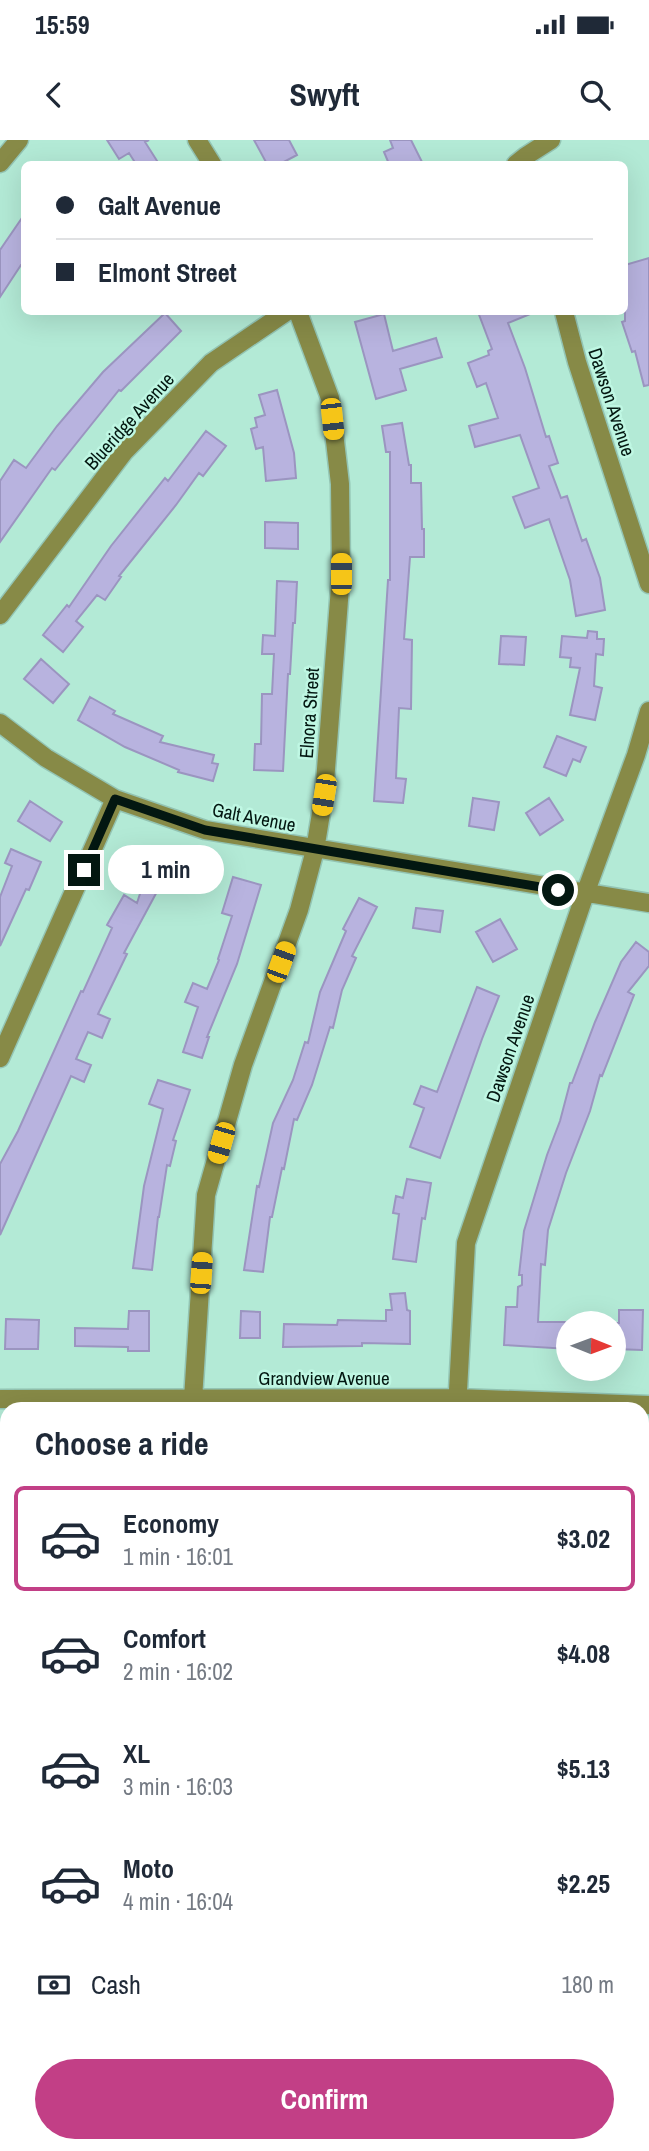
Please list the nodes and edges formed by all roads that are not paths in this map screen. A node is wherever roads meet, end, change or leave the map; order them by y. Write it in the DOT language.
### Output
graph roads {
  1 [pos="19,140"];
  2 [pos="197,140"];
  3 [pos="551,140"];
  4 [pos="523,156"];
  5 [pos="210,161"];
  6 [pos="0,163"];
  7 [pos="282,315"];
  8 [pos="299,315"];
  9 [pos="565,315"];
  10 [pos="649,584"];
  11 [pos="0,615"];
  12 [pos="649,711"];
  13 [pos="0,723"];
  14 [pos="115,799"];
  15 [pos="315,850"];
  16 [pos="585,894"];
  17 [pos="649,904"];
  18 [pos="0,1058"];
  19 [pos="0,1399"];
  20 [pos="193,1399"];
  21 [pos="391,1402"];
  22 [pos="457,1402"];
  1 -- 6 [label="street"];
  2 -- 5 [label="street"];
  3 -- 4 [label="street"];
  7 -- 11 [label="street, Blueridge Avenue"];
  8 -- 15 [label="street, Elnora Street"];
  9 -- 10 [label="street, Dawson Avenue"];
  12 -- 16 [label="street, Dawson Avenue"];
  13 -- 14 [label="street, Galt Avenue"];
  14 -- 15 [label="street, Galt Avenue"];
  14 -- 18 [label="street"];
  15 -- 16 [label="street, Galt Avenue"];
  15 -- 20 [label="street, Elnora Street"];
  16 -- 17 [label="street, Galt Avenue"];
  16 -- 22 [label="street, Dawson Avenue"];
  19 -- 20 [label="street, Grandview Avenue"];
  20 -- 21 [label="street, Grandview Avenue"];
}
